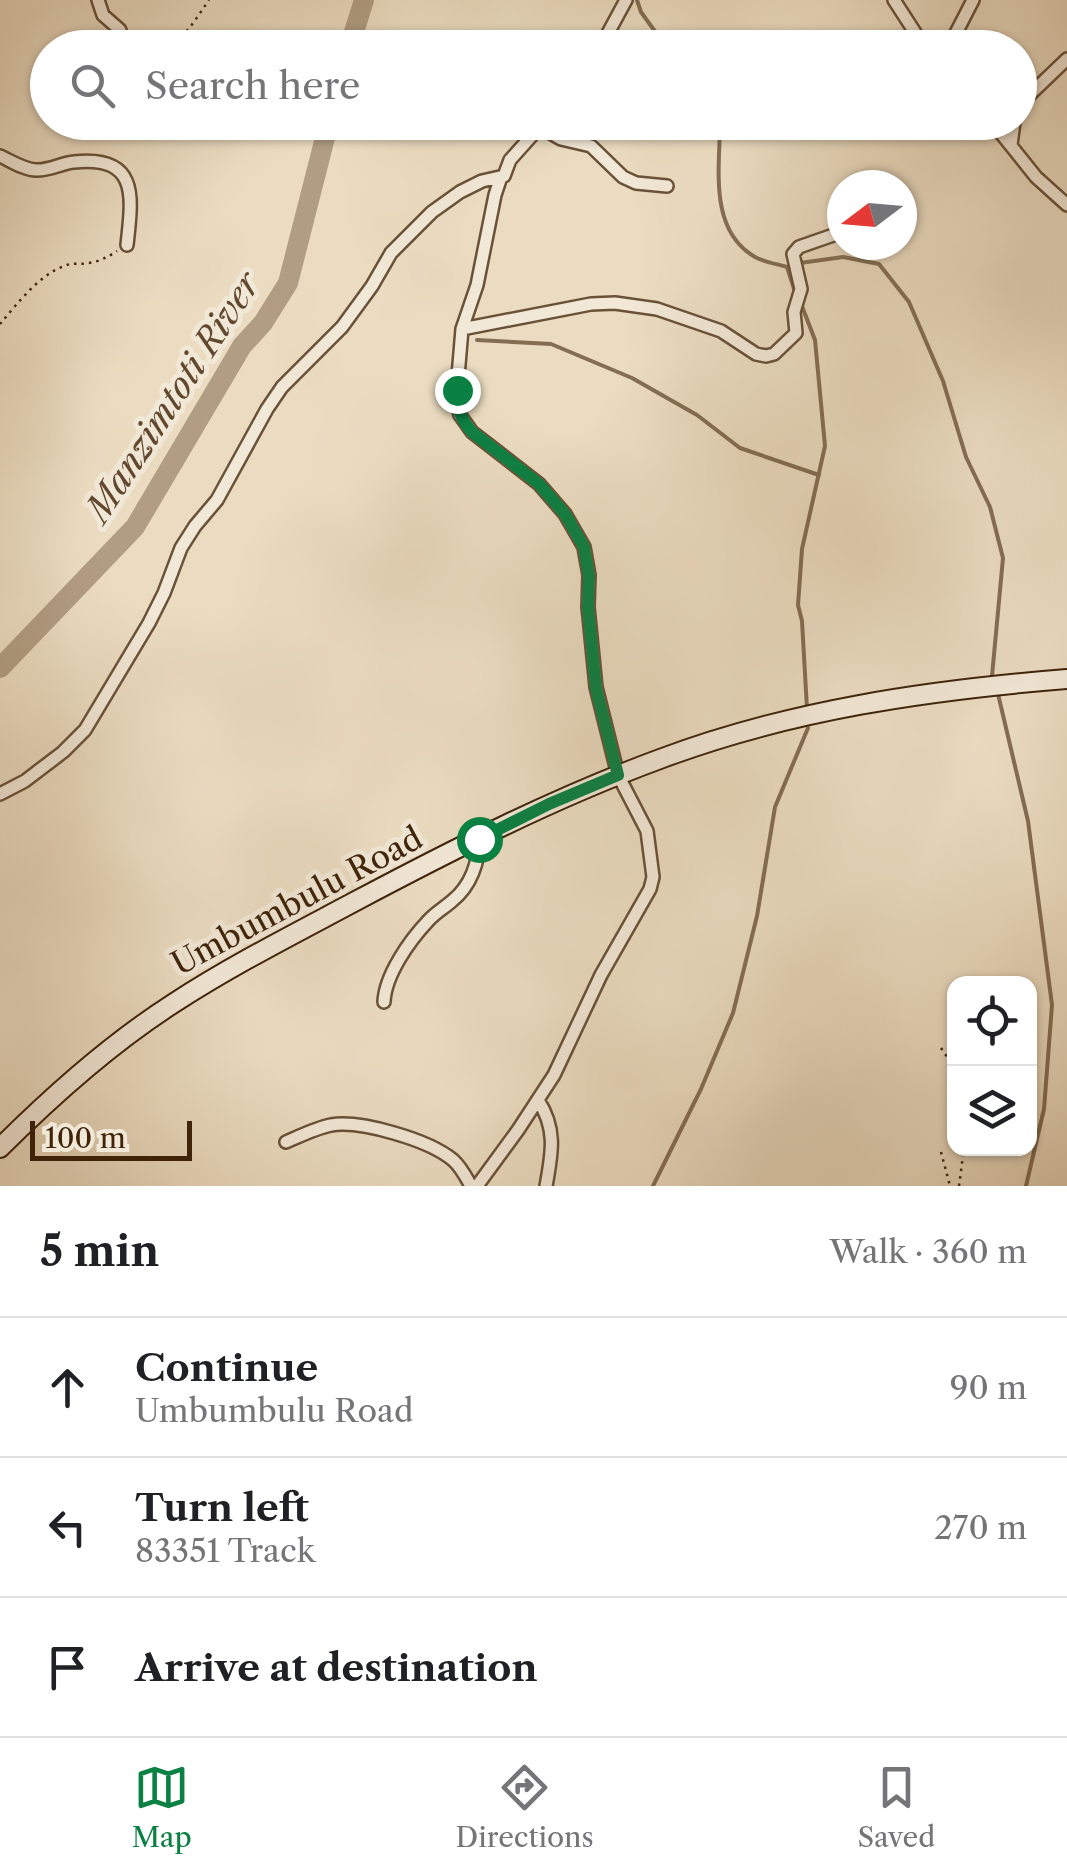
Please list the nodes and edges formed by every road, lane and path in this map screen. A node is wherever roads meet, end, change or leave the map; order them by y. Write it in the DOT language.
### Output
graph roads {
  1 [pos="98,0"];
  2 [pos="208,0"];
  3 [pos="626,0"];
  4 [pos="894,0"];
  5 [pos="972,0"];
  6 [pos="120,30"];
  7 [pos="186,30"];
  8 [pos="610,30"];
  9 [pos="913,30"];
  10 [pos="957,30"];
  11 [pos="1067,59"];
  12 [pos="1037,88"];
  13 [pos="528,140"];
  14 [pos="564,140"];
  15 [pos="1007,140"];
  16 [pos="1012,140"];
  17 [pos="1011,145"];
  18 [pos="0,156"];
  19 [pos="504,176"];
  20 [pos="667,186"];
  21 [pos="1067,204"];
  22 [pos="827,237"];
  23 [pos="127,245"];
  24 [pos="0,324"];
  25 [pos="462,328"];
  26 [pos="1067,679"];
  27 [pos="618,775"];
  28 [pos="0,794"];
  29 [pos="479,839"];
  30 [pos="384,1002"];
  31 [pos="942,1048"];
  32 [pos="953,1066"];
  33 [pos="538,1100"];
  34 [pos="286,1142"];
  35 [pos="0,1148"];
  36 [pos="941,1152"];
  37 [pos="963,1156"];
  38 [pos="474,1186"];
  39 [pos="546,1186"];
  40 [pos="950,1186"];
  41 [pos="959,1186"];
  1 -- 6 [label="street"];
  2 -- 7 [label="path"];
  3 -- 8 [label="street"];
  4 -- 9 [label="street"];
  5 -- 10 [label="street"];
  11 -- 12 [label="street"];
  13 -- 19 [label="street"];
  14 -- 20 [label="street"];
  15 -- 17 [label="street"];
  16 -- 17 [label="street"];
  17 -- 21 [label="street"];
  18 -- 23 [label="street"];
  19 -- 25 [label="street"];
  19 -- 28 [label="street"];
  22 -- 25 [label="street"];
  23 -- 24 [label="path"];
  25 -- 27 [label="street"];
  26 -- 27 [label="main road, Umbumbulu Road"];
  27 -- 29 [label="main road, Umbumbulu Road"];
  27 -- 33 [label="street"];
  29 -- 30 [label="street"];
  29 -- 35 [label="main road, Umbumbulu Road"];
  31 -- 32 [label="path"];
  33 -- 38 [label="street"];
  33 -- 39 [label="street"];
  34 -- 38 [label="street"];
  36 -- 40 [label="path"];
  37 -- 41 [label="path"];
}
